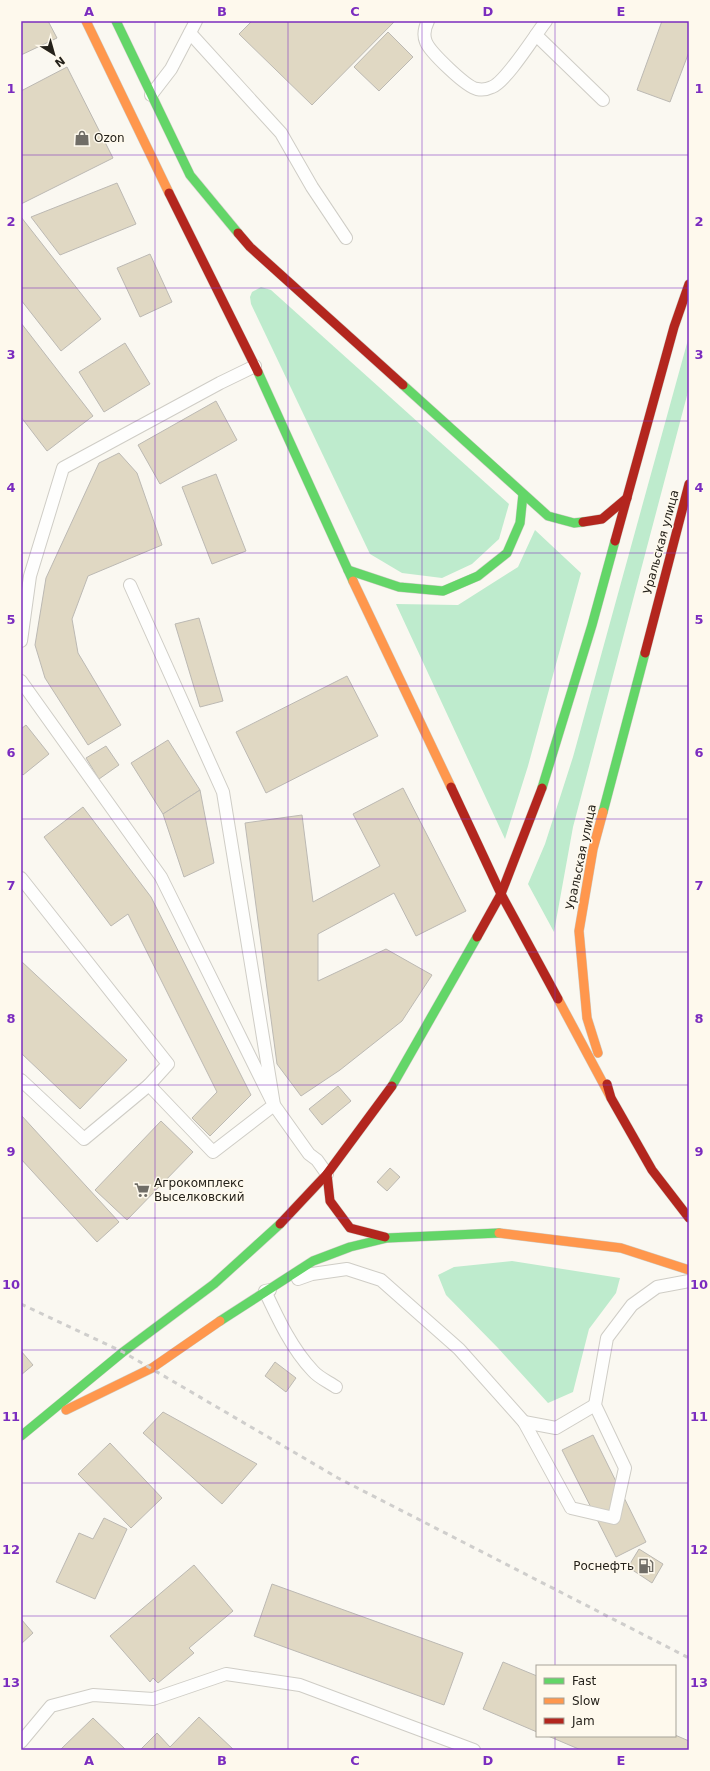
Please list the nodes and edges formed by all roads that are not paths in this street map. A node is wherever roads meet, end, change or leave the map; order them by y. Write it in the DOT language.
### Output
graph roads {
  1 [pos="86,21"];
  2 [pos="116,21"];
  3 [pos="196,21"];
  4 [pos="428,21"];
  5 [pos="546,21"];
  6 [pos="190,33"];
  7 [pos="536,35"];
  8 [pos="151,95"];
  9 [pos="603,100"];
  10 [pos="346,238"];
  11 [pos="689,284"];
  12 [pos="256,366"];
  13 [pos="689,484"];
  14 [pos="523,494"];
  15 [pos="627,498"];
  16 [pos="348,570"];
  17 [pos="130,585"];
  18 [pos="21,641"];
  19 [pos="21,681"];
  20 [pos="21,878"];
  21 [pos="501,894"];
  22 [pos="21,1080"];
  23 [pos="149,1085"];
  24 [pos="611,1098"];
  25 [pos="274,1105"];
  26 [pos="327,1174"];
  27 [pos="689,1218"];
  28 [pos="386,1238"];
  29 [pos="689,1270"];
  30 [pos="689,1281"];
  31 [pos="265,1291"];
  32 [pos="336,1387"];
  33 [pos="595,1405"];
  34 [pos="524,1422"];
  35 [pos="21,1436"];
  36 [pos="21,1446"];
  37 [pos="21,1742"];
  38 [pos="474,1750"];
  1 -- 12 [label="main road"];
  2 -- 8 [label="main road"];
  3 -- 6 [label="lane"];
  4 -- 7 [label="lane"];
  5 -- 7 [label="lane"];
  6 -- 8 [label="lane"];
  6 -- 10 [label="lane"];
  7 -- 9 [label="lane"];
  8 -- 14 [label="main road"];
  11 -- 15 [label="main road"];
  12 -- 16 [label="main road"];
  12 -- 18 [label="lane"];
  13 -- 24 [label="main road, Уральская улица"];
  14 -- 15 [label="main road"];
  14 -- 16 [label="main road"];
  15 -- 21 [label="main road"];
  16 -- 21 [label="main road"];
  17 -- 25 [label="lane"];
  19 -- 25 [label="lane"];
  20 -- 23 [label="lane"];
  21 -- 24 [label="main road"];
  21 -- 26 [label="main road"];
  22 -- 23 [label="lane"];
  23 -- 25 [label="lane"];
  24 -- 27 [label="main road, Уральская улица"];
  25 -- 26 [label="lane"];
  26 -- 28 [label="main road"];
  26 -- 35 [label="main road"];
  28 -- 29 [label="main road"];
  28 -- 31 [label="main road"];
  30 -- 33 [label="lane"];
  31 -- 32 [label="lane"];
  31 -- 34 [label="lane"];
  31 -- 36 [label="main road"];
  33 -- 34 [label="lane"];
  33 -- 34 [label="lane"];
  37 -- 38 [label="lane"];
}
